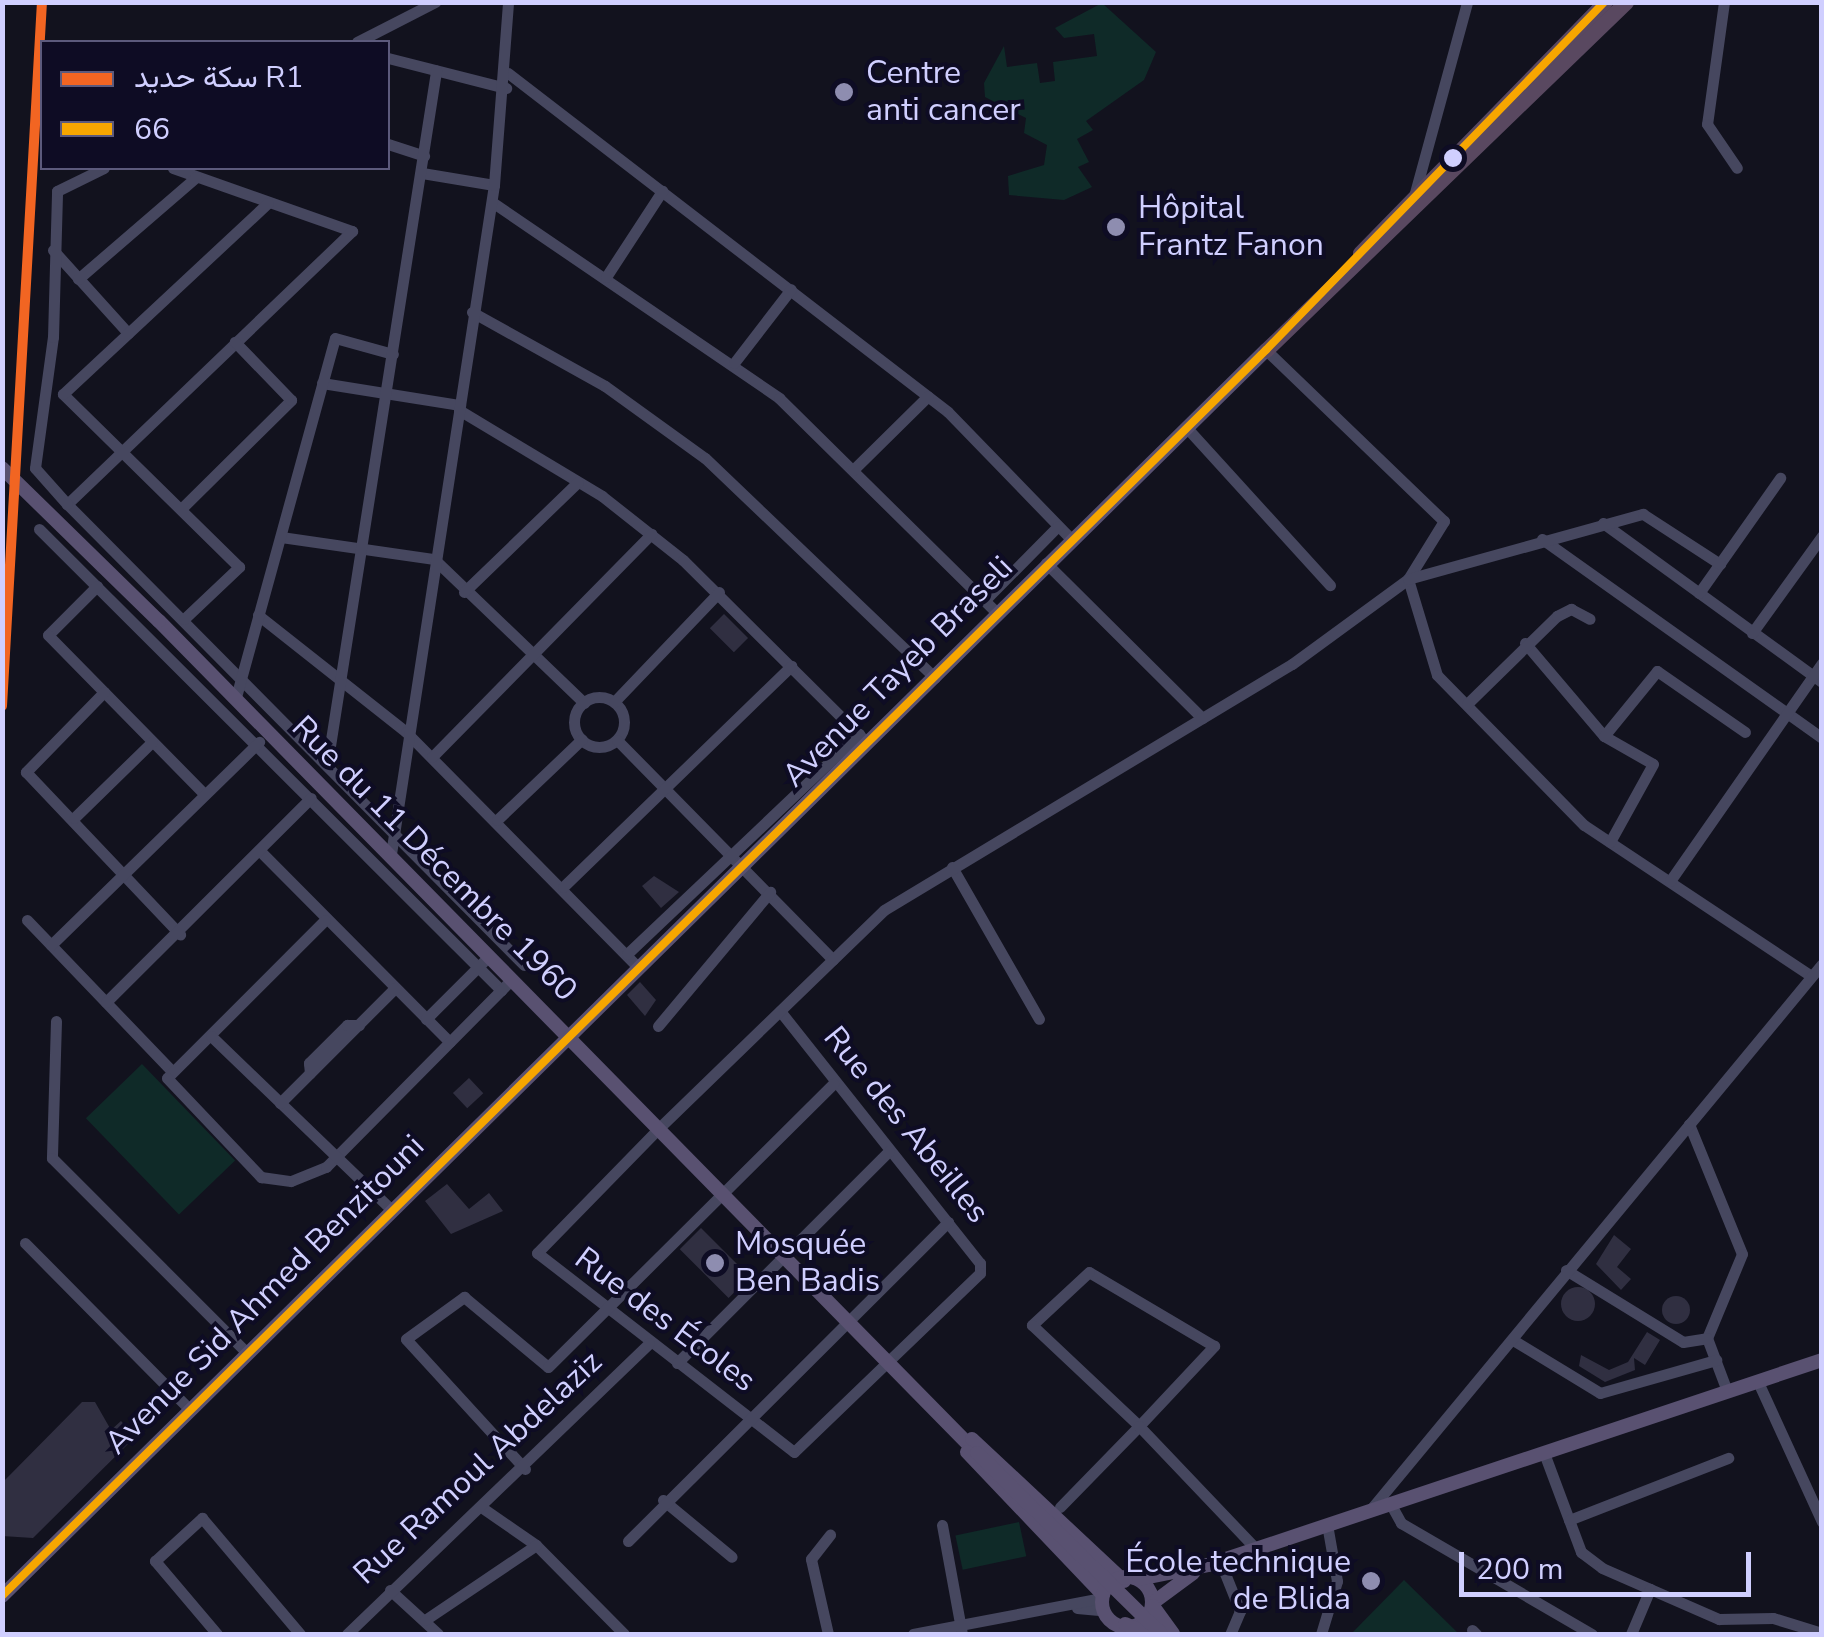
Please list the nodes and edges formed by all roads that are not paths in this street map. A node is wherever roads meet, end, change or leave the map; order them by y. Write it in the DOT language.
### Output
graph roads {
  1 [pos="435,2"];
  2 [pos="508,2"];
  3 [pos="1468,2"];
  4 [pos="1606,2"];
  5 [pos="1626,2"];
  6 [pos="1724,2"];
  7 [pos="362,40"];
  8 [pos="390,59"];
  9 [pos="436,71"];
  10 [pos="508,73"];
  11 [pos="506,88"];
  12 [pos="390,145"];
  13 [pos="424,156"];
  14 [pos="1736,168"];
  15 [pos="100,170"];
  16 [pos="177,170"];
  17 [pos="422,173"];
  18 [pos="196,178"];
  19 [pos="494,185"];
  20 [pos="662,190"];
  21 [pos="492,202"];
  22 [pos="268,203"];
  23 [pos="1416,203"];
  24 [pos="53,250"];
  25 [pos="606,277"];
  26 [pos="78,279"];
  27 [pos="791,290"];
  28 [pos="472,312"];
  29 [pos="128,333"];
  30 [pos="235,342"];
  31 [pos="1266,350"];
  32 [pos="393,354"];
  33 [pos="734,363"];
  34 [pos="322,383"];
  35 [pos="388,394"];
  36 [pos="928,396"];
  37 [pos="460,407"];
  38 [pos="1186,427"];
  39 [pos="122,452"];
  40 [pos="2,468"];
  41 [pos="853,470"];
  42 [pos="1780,478"];
  43 [pos="578,482"];
  44 [pos="67,504"];
  45 [pos="181,509"];
  46 [pos="1604,524"];
  47 [pos="1058,526"];
  48 [pos="39,529"];
  49 [pos="651,534"];
  50 [pos="281,536"];
  51 [pos="1822,536"];
  52 [pos="1070,538"];
  53 [pos="1542,539"];
  54 [pos="362,546"];
  55 [pos="1435,548"];
  56 [pos="434,559"];
  57 [pos="1046,563"];
  58 [pos="1720,564"];
  59 [pos="1440,570"];
  60 [pos="1408,579"];
  61 [pos="1330,585"];
  62 [pos="97,586"];
  63 [pos="464,592"];
  64 [pos="719,592"];
  65 [pos="1699,593"];
  66 [pos="984,601"];
  67 [pos="998,614"];
  68 [pos="258,615"];
  69 [pos="1590,618"];
  70 [pos="184,620"];
  71 [pos="1752,633"];
  72 [pos="1525,643"];
  73 [pos="531,655"];
  74 [pos="1822,663"];
  75 [pos="791,666"];
  76 [pos="241,678"];
  77 [pos="935,678"];
  78 [pos="1817,679"];
  79 [pos="344,682"];
  80 [pos="104,692"];
  81 [pos="236,697"];
  82 [pos="614,702"];
  83 [pos="584,703"];
  84 [pos="1468,704"];
  85 [pos="1787,713"];
  86 [pos="1202,718"];
  87 [pos="270,732"];
  88 [pos="406,732"];
  89 [pos="1745,732"];
  90 [pos="1604,736"];
  91 [pos="863,738"];
  92 [pos="1822,738"];
  93 [pos="582,740"];
  94 [pos="617,740"];
  95 [pos="152,742"];
  96 [pos="257,745"];
  97 [pos="432,756"];
  98 [pos="327,764"];
  99 [pos="667,790"];
  100 [pos="203,793"];
  101 [pos="311,798"];
  102 [pos="74,818"];
  103 [pos="497,820"];
  104 [pos="392,828"];
  105 [pos="1610,842"];
  106 [pos="260,851"];
  107 [pos="730,853"];
  108 [pos="391,854"];
  109 [pos="743,865"];
  110 [pos="952,867"];
  111 [pos="124,872"];
  112 [pos="1670,881"];
  113 [pos="563,887"];
  114 [pos="770,892"];
  115 [pos="27,920"];
  116 [pos="325,920"];
  117 [pos="180,934"];
  118 [pos="51,945"];
  119 [pos="627,954"];
  120 [pos="490,956"];
  121 [pos="833,960"];
  122 [pos="1822,964"];
  123 [pos="524,965"];
  124 [pos="639,968"];
  125 [pos="478,969"];
  126 [pos="1811,976"];
  127 [pos="512,979"];
  128 [pos="395,988"];
  129 [pos="500,990"];
  130 [pos="106,1002"];
  131 [pos="780,1011"];
  132 [pos="426,1019"];
  133 [pos="1038,1019"];
  134 [pos="56,1021"];
  135 [pos="658,1026"];
  136 [pos="568,1034"];
  137 [pos="210,1036"];
  138 [pos="450,1042"];
  139 [pos="172,1071"];
  140 [pos="833,1084"];
  141 [pos="280,1103"];
  142 [pos="1690,1124"];
  143 [pos="659,1128"];
  144 [pos="889,1151"];
  145 [pos="335,1158"];
  146 [pos="723,1192"];
  147 [pos="391,1209"];
  148 [pos="948,1222"];
  149 [pos="24,1243"];
  150 [pos="783,1253"];
  151 [pos="1566,1270"];
  152 [pos="605,1310"];
  153 [pos="848,1318"];
  154 [pos="1707,1338"];
  155 [pos="1513,1340"];
  156 [pos="649,1342"];
  157 [pos="247,1353"];
  158 [pos="892,1360"];
  159 [pos="1716,1360"];
  160 [pos="1822,1360"];
  161 [pos="677,1363"];
  162 [pos="1758,1382"];
  163 [pos="1728,1391"];
  164 [pos="189,1409"];
  165 [pos="746,1415"];
  166 [pos="947,1422"];
  167 [pos="1138,1426"];
  168 [pos="1544,1453"];
  169 [pos="1728,1458"];
  170 [pos="525,1469"];
  171 [pos="663,1500"];
  172 [pos="1390,1503"];
  173 [pos="1060,1507"];
  174 [pos="484,1509"];
  175 [pos="1372,1509"];
  176 [pos="1568,1520"];
  177 [pos="1822,1522"];
  178 [pos="1327,1524"];
  179 [pos="942,1525"];
  180 [pos="830,1534"];
  181 [pos="628,1541"];
  182 [pos="536,1544"];
  183 [pos="1256,1548"];
  184 [pos="732,1558"];
  185 [pos="1214,1563"];
  186 [pos="1132,1580"];
  187 [pos="1650,1589"];
  188 [pos="390,1590"];
  189 [pos="2,1596"];
  190 [pos="1153,1604"];
  191 [pos="1101,1605"];
  192 [pos="425,1620"];
  193 [pos="1118,1628"];
  194 [pos="961,1630"];
  195 [pos="352,1632"];
  196 [pos="217,1634"];
  197 [pos="300,1634"];
  198 [pos="438,1634"];
  199 [pos="624,1634"];
  200 [pos="828,1634"];
  201 [pos="913,1634"];
  202 [pos="1095,1634"];
  203 [pos="1147,1634"];
  204 [pos="1161,1634"];
  205 [pos="1173,1634"];
  206 [pos="1230,1634"];
  207 [pos="1322,1634"];
  208 [pos="1592,1634"];
  209 [pos="1631,1634"];
  210 [pos="1822,1634"];
  1 -- 7 [label="street"];
  2 -- 10 [label="street"];
  3 -- 23 [label="street"];
  4 -- 23 [label="highway"];
  5 -- 23 [label="highway"];
  6 -- 14 [label="street"];
  8 -- 9 [label="street"];
  9 -- 11 [label="street"];
  9 -- 13 [label="street"];
  10 -- 11 [label="street"];
  10 -- 20 [label="street"];
  11 -- 19 [label="street"];
  12 -- 13 [label="street"];
  13 -- 17 [label="street"];
  15 -- 24 [label="street"];
  16 -- 18 [label="street"];
  17 -- 19 [label="street"];
  17 -- 32 [label="street"];
  18 -- 22 [label="street"];
  18 -- 26 [label="street"];
  19 -- 21 [label="street"];
  20 -- 25 [label="street"];
  20 -- 27 [label="street"];
  21 -- 25 [label="street"];
  21 -- 28 [label="street"];
  22 -- 29 [label="street"];
  22 -- 30 [label="street"];
  23 -- 31 [label="highway"];
  24 -- 26 [label="street"];
  24 -- 44 [label="street"];
  25 -- 33 [label="street"];
  26 -- 29 [label="street"];
  27 -- 33 [label="street"];
  27 -- 36 [label="street"];
  28 -- 37 [label="street"];
  28 -- 77 [label="street"];
  29 -- 39 [label="street"];
  30 -- 39 [label="street"];
  30 -- 45 [label="street"];
  31 -- 38 [label="main road, Avenue Tayeb Braseli"];
  31 -- 55 [label="street"];
  32 -- 34 [label="street"];
  32 -- 35 [label="street"];
  33 -- 41 [label="street"];
  34 -- 35 [label="street"];
  34 -- 50 [label="street"];
  35 -- 37 [label="street"];
  35 -- 54 [label="street"];
  36 -- 41 [label="street"];
  36 -- 47 [label="street"];
  37 -- 43 [label="street"];
  37 -- 56 [label="street"];
  38 -- 52 [label="main road, Avenue Tayeb Braseli"];
  38 -- 61 [label="street"];
  39 -- 44 [label="street"];
  39 -- 45 [label="street"];
  40 -- 81 [label="main road, Rue du 11 Décembre 1960, bridge"];
  41 -- 66 [label="street"];
  42 -- 58 [label="street"];
  43 -- 49 [label="street"];
  43 -- 63 [label="street"];
  44 -- 70 [label="street"];
  45 -- 70 [label="street"];
  46 -- 53 [label="street"];
  46 -- 58 [label="street"];
  46 -- 65 [label="street"];
  47 -- 52 [label="street"];
  47 -- 66 [label="street"];
  48 -- 62 [label="street"];
  49 -- 64 [label="street"];
  49 -- 73 [label="street"];
  50 -- 54 [label="street"];
  50 -- 68 [label="street"];
  51 -- 71 [label="street"];
  52 -- 57 [label="main road, Avenue Tayeb Braseli"];
  53 -- 59 [label="street"];
  53 -- 85 [label="street"];
  54 -- 56 [label="street"];
  54 -- 79 [label="street"];
  55 -- 59 [label="street"];
  55 -- 60 [label="street"];
  56 -- 63 [label="street"];
  56 -- 88 [label="street"];
  57 -- 67 [label="main road, Avenue Tayeb Braseli"];
  57 -- 86 [label="street"];
  58 -- 65 [label="street"];
  59 -- 60 [label="street"];
  60 -- 84 [label="street"];
  60 -- 86 [label="street"];
  62 -- 80 [label="street"];
  62 -- 96 [label="street"];
  63 -- 73 [label="street"];
  64 -- 75 [label="street"];
  64 -- 82 [label="street"];
  65 -- 71 [label="street"];
  66 -- 67 [label="street"];
  67 -- 77 [label="main road, Avenue Tayeb Braseli"];
  68 -- 76 [label="street"];
  68 -- 79 [label="street"];
  69 -- 72 [label="street"];
  70 -- 76 [label="street"];
  71 -- 78 [label="street"];
  72 -- 84 [label="street"];
  72 -- 90 [label="street"];
  73 -- 83 [label="street"];
  73 -- 97 [label="street"];
  74 -- 78 [label="street"];
  75 -- 91 [label="street"];
  75 -- 99 [label="street"];
  76 -- 81 [label="street"];
  76 -- 98 [label="street"];
  77 -- 91 [label="main road, Avenue Tayeb Braseli"];
  78 -- 85 [label="street"];
  79 -- 88 [label="street"];
  79 -- 98 [label="street"];
  80 -- 95 [label="street"];
  80 -- 102 [label="street"];
  81 -- 87 [label="main road, Rue du 11 Décembre 1960"];
  82 -- 83 [label="street"];
  82 -- 94 [label="street"];
  83 -- 93 [label="street"];
  84 -- 105 [label="street"];
  85 -- 92 [label="street"];
  85 -- 112 [label="street"];
  86 -- 110 [label="street"];
  87 -- 96 [label="street"];
  87 -- 108 [label="main road, Rue du 11 Décembre 1960"];
  88 -- 97 [label="street"];
  88 -- 104 [label="street"];
  89 -- 90 [label="street"];
  90 -- 105 [label="street"];
  91 -- 107 [label="street"];
  91 -- 109 [label="main road, Avenue Tayeb Braseli"];
  93 -- 94 [label="street"];
  93 -- 103 [label="street"];
  94 -- 99 [label="street"];
  95 -- 100 [label="street"];
  95 -- 102 [label="street"];
  96 -- 100 [label="street"];
  96 -- 101 [label="street"];
  97 -- 103 [label="street"];
  98 -- 104 [label="street"];
  99 -- 107 [label="street"];
  99 -- 113 [label="street"];
  100 -- 111 [label="street"];
  101 -- 106 [label="street"];
  101 -- 125 [label="street"];
  102 -- 111 [label="street"];
  103 -- 113 [label="street"];
  104 -- 108 [label="street"];
  104 -- 123 [label="street"];
  105 -- 112 [label="street"];
  106 -- 116 [label="street"];
  106 -- 117 [label="street"];
  107 -- 109 [label="street"];
  107 -- 119 [label="street"];
  108 -- 120 [label="main road, Rue du 11 Décembre 1960"];
  109 -- 114 [label="street"];
  109 -- 124 [label="main road, Avenue Tayeb Braseli"];
  110 -- 121 [label="street"];
  110 -- 133 [label="street"];
  111 -- 117 [label="street"];
  111 -- 118 [label="street"];
  112 -- 126 [label="street"];
  113 -- 119 [label="street"];
  114 -- 121 [label="street"];
  114 -- 135 [label="street"];
  115 -- 118 [label="street"];
  116 -- 128 [label="street"];
  116 -- 137 [label="street"];
  117 -- 130 [label="street"];
  118 -- 130 [label="street"];
  119 -- 124 [label="street"];
  120 -- 125 [label="street"];
  120 -- 127 [label="main road, Rue du 11 Décembre 1960"];
  121 -- 131 [label="street"];
  122 -- 126 [label="street"];
  124 -- 136 [label="main road, Avenue Tayeb Braseli"];
  125 -- 129 [label="street"];
  125 -- 132 [label="street"];
  126 -- 142 [label="street"];
  127 -- 129 [label="street"];
  127 -- 136 [label="main road, Rue du 11 Décembre 1960"];
  128 -- 132 [label="street"];
  128 -- 141 [label="street"];
  129 -- 138 [label="street"];
  130 -- 139 [label="street"];
  131 -- 140 [label="street, Rue des Abeilles"];
  131 -- 143 [label="street"];
  132 -- 138 [label="street"];
  134 -- 157 [label="street"];
  136 -- 143 [label="main road, Rue du 11 Décembre 1960"];
  136 -- 147 [label="main road, Avenue Sid Ahmed Benzitouni"];
  137 -- 139 [label="street"];
  137 -- 141 [label="street"];
  138 -- 145 [label="street"];
  139 -- 145 [label="street"];
  140 -- 144 [label="street, Rue des Abeilles"];
  140 -- 146 [label="street"];
  141 -- 145 [label="street"];
  142 -- 151 [label="street"];
  142 -- 154 [label="street"];
  143 -- 146 [label="main road, Rue du 11 Décembre 1960"];
  143 -- 152 [label="street, Rue des Écoles"];
  144 -- 148 [label="street, Rue des Abeilles"];
  144 -- 150 [label="street"];
  145 -- 147 [label="street"];
  146 -- 150 [label="main road, Rue du 11 Décembre 1960"];
  146 -- 152 [label="street"];
  147 -- 157 [label="main road, Avenue Sid Ahmed Benzitouni"];
  148 -- 153 [label="street"];
  148 -- 158 [label="street, Rue des Abeilles"];
  149 -- 164 [label="street"];
  150 -- 153 [label="main road, Rue du 11 Décembre 1960"];
  150 -- 161 [label="street"];
  151 -- 154 [label="street"];
  151 -- 155 [label="street"];
  152 -- 156 [label="street, Rue des Écoles"];
  152 -- 170 [label="street"];
  153 -- 158 [label="main road, Rue du 11 Décembre 1960"];
  153 -- 165 [label="street"];
  154 -- 159 [label="street"];
  155 -- 159 [label="street"];
  155 -- 175 [label="street"];
  156 -- 161 [label="street, Rue des Écoles"];
  156 -- 170 [label="street, Rue Ramoul Abdelaziz"];
  157 -- 164 [label="main road, Avenue Sid Ahmed Benzitouni"];
  158 -- 165 [label="street, Rue des Écoles"];
  158 -- 166 [label="main road, Rue du 11 Décembre 1960"];
  159 -- 163 [label="street"];
  160 -- 162 [label="main road"];
  161 -- 165 [label="street, Rue des Écoles"];
  162 -- 163 [label="main road"];
  162 -- 177 [label="street"];
  163 -- 168 [label="main road"];
  164 -- 189 [label="main road, Avenue Sid Ahmed Benzitouni"];
  165 -- 171 [label="street"];
  166 -- 186 [label="main road, Rue du 11 Décembre 1960"];
  166 -- 191 [label="main road, Rue du 11 Décembre 1960"];
  166 -- 204 [label="main road, Rue du 11 Décembre 1960, bridge"];
  167 -- 167 [label="street"];
  167 -- 173 [label="street"];
  167 -- 183 [label="street"];
  168 -- 172 [label="main road"];
  168 -- 176 [label="street"];
  169 -- 176 [label="street"];
  170 -- 174 [label="street, Rue Ramoul Abdelaziz"];
  171 -- 181 [label="street"];
  171 -- 184 [label="street"];
  172 -- 175 [label="main road"];
  172 -- 208 [label="street"];
  174 -- 182 [label="street"];
  174 -- 188 [label="street, Rue Ramoul Abdelaziz"];
  175 -- 178 [label="main road"];
  176 -- 187 [label="street"];
  178 -- 183 [label="main road"];
  178 -- 207 [label="street"];
  179 -- 194 [label="street"];
  180 -- 200 [label="street"];
  182 -- 192 [label="street"];
  182 -- 199 [label="street"];
  183 -- 185 [label="main road"];
  185 -- 186 [label="main road"];
  185 -- 190 [label="main road"];
  185 -- 206 [label="street"];
  186 -- 190 [label="main road, Rue du 11 Décembre 1960"];
  186 -- 191 [label="main road"];
  187 -- 209 [label="street"];
  187 -- 210 [label="street"];
  188 -- 192 [label="street"];
  188 -- 195 [label="street, Rue Ramoul Abdelaziz"];
  190 -- 193 [label="main road"];
  190 -- 205 [label="main road"];
  191 -- 193 [label="main road"];
  191 -- 194 [label="street"];
  191 -- 202 [label="main road"];
  192 -- 198 [label="street"];
  193 -- 203 [label="main road"];
  194 -- 201 [label="street"];
  196 -- 197 [label="street"];
}
